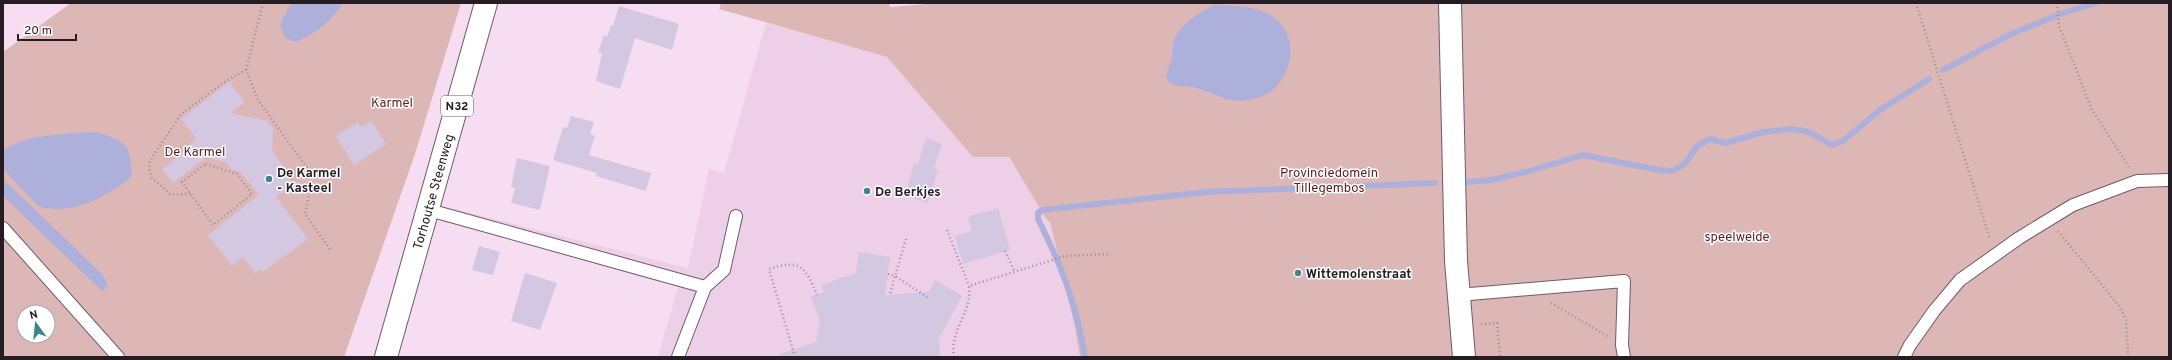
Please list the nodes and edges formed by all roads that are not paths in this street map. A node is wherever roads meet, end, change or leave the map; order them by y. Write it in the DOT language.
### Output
graph roads {
  1 [pos="486,3"];
  2 [pos="1450,3"];
  3 [pos="2169,180"];
  4 [pos="429,210"];
  5 [pos="736,216"];
  6 [pos="3,228"];
  7 [pos="705,287"];
  8 [pos="1458,295"];
  9 [pos="1623,351"];
  10 [pos="118,357"];
  11 [pos="386,357"];
  12 [pos="678,357"];
  13 [pos="1464,357"];
  14 [pos="1904,357"];
  1 -- 4 [label="main road, Torhoutse Steenweg / N32"];
  2 -- 8 [label="main road"];
  3 -- 14 [label="lane"];
  4 -- 7 [label="lane"];
  4 -- 11 [label="main road, Torhoutse Steenweg / N32"];
  5 -- 7 [label="lane"];
  6 -- 10 [label="lane"];
  7 -- 12 [label="lane"];
  8 -- 9 [label="lane"];
  8 -- 13 [label="main road"];
}
